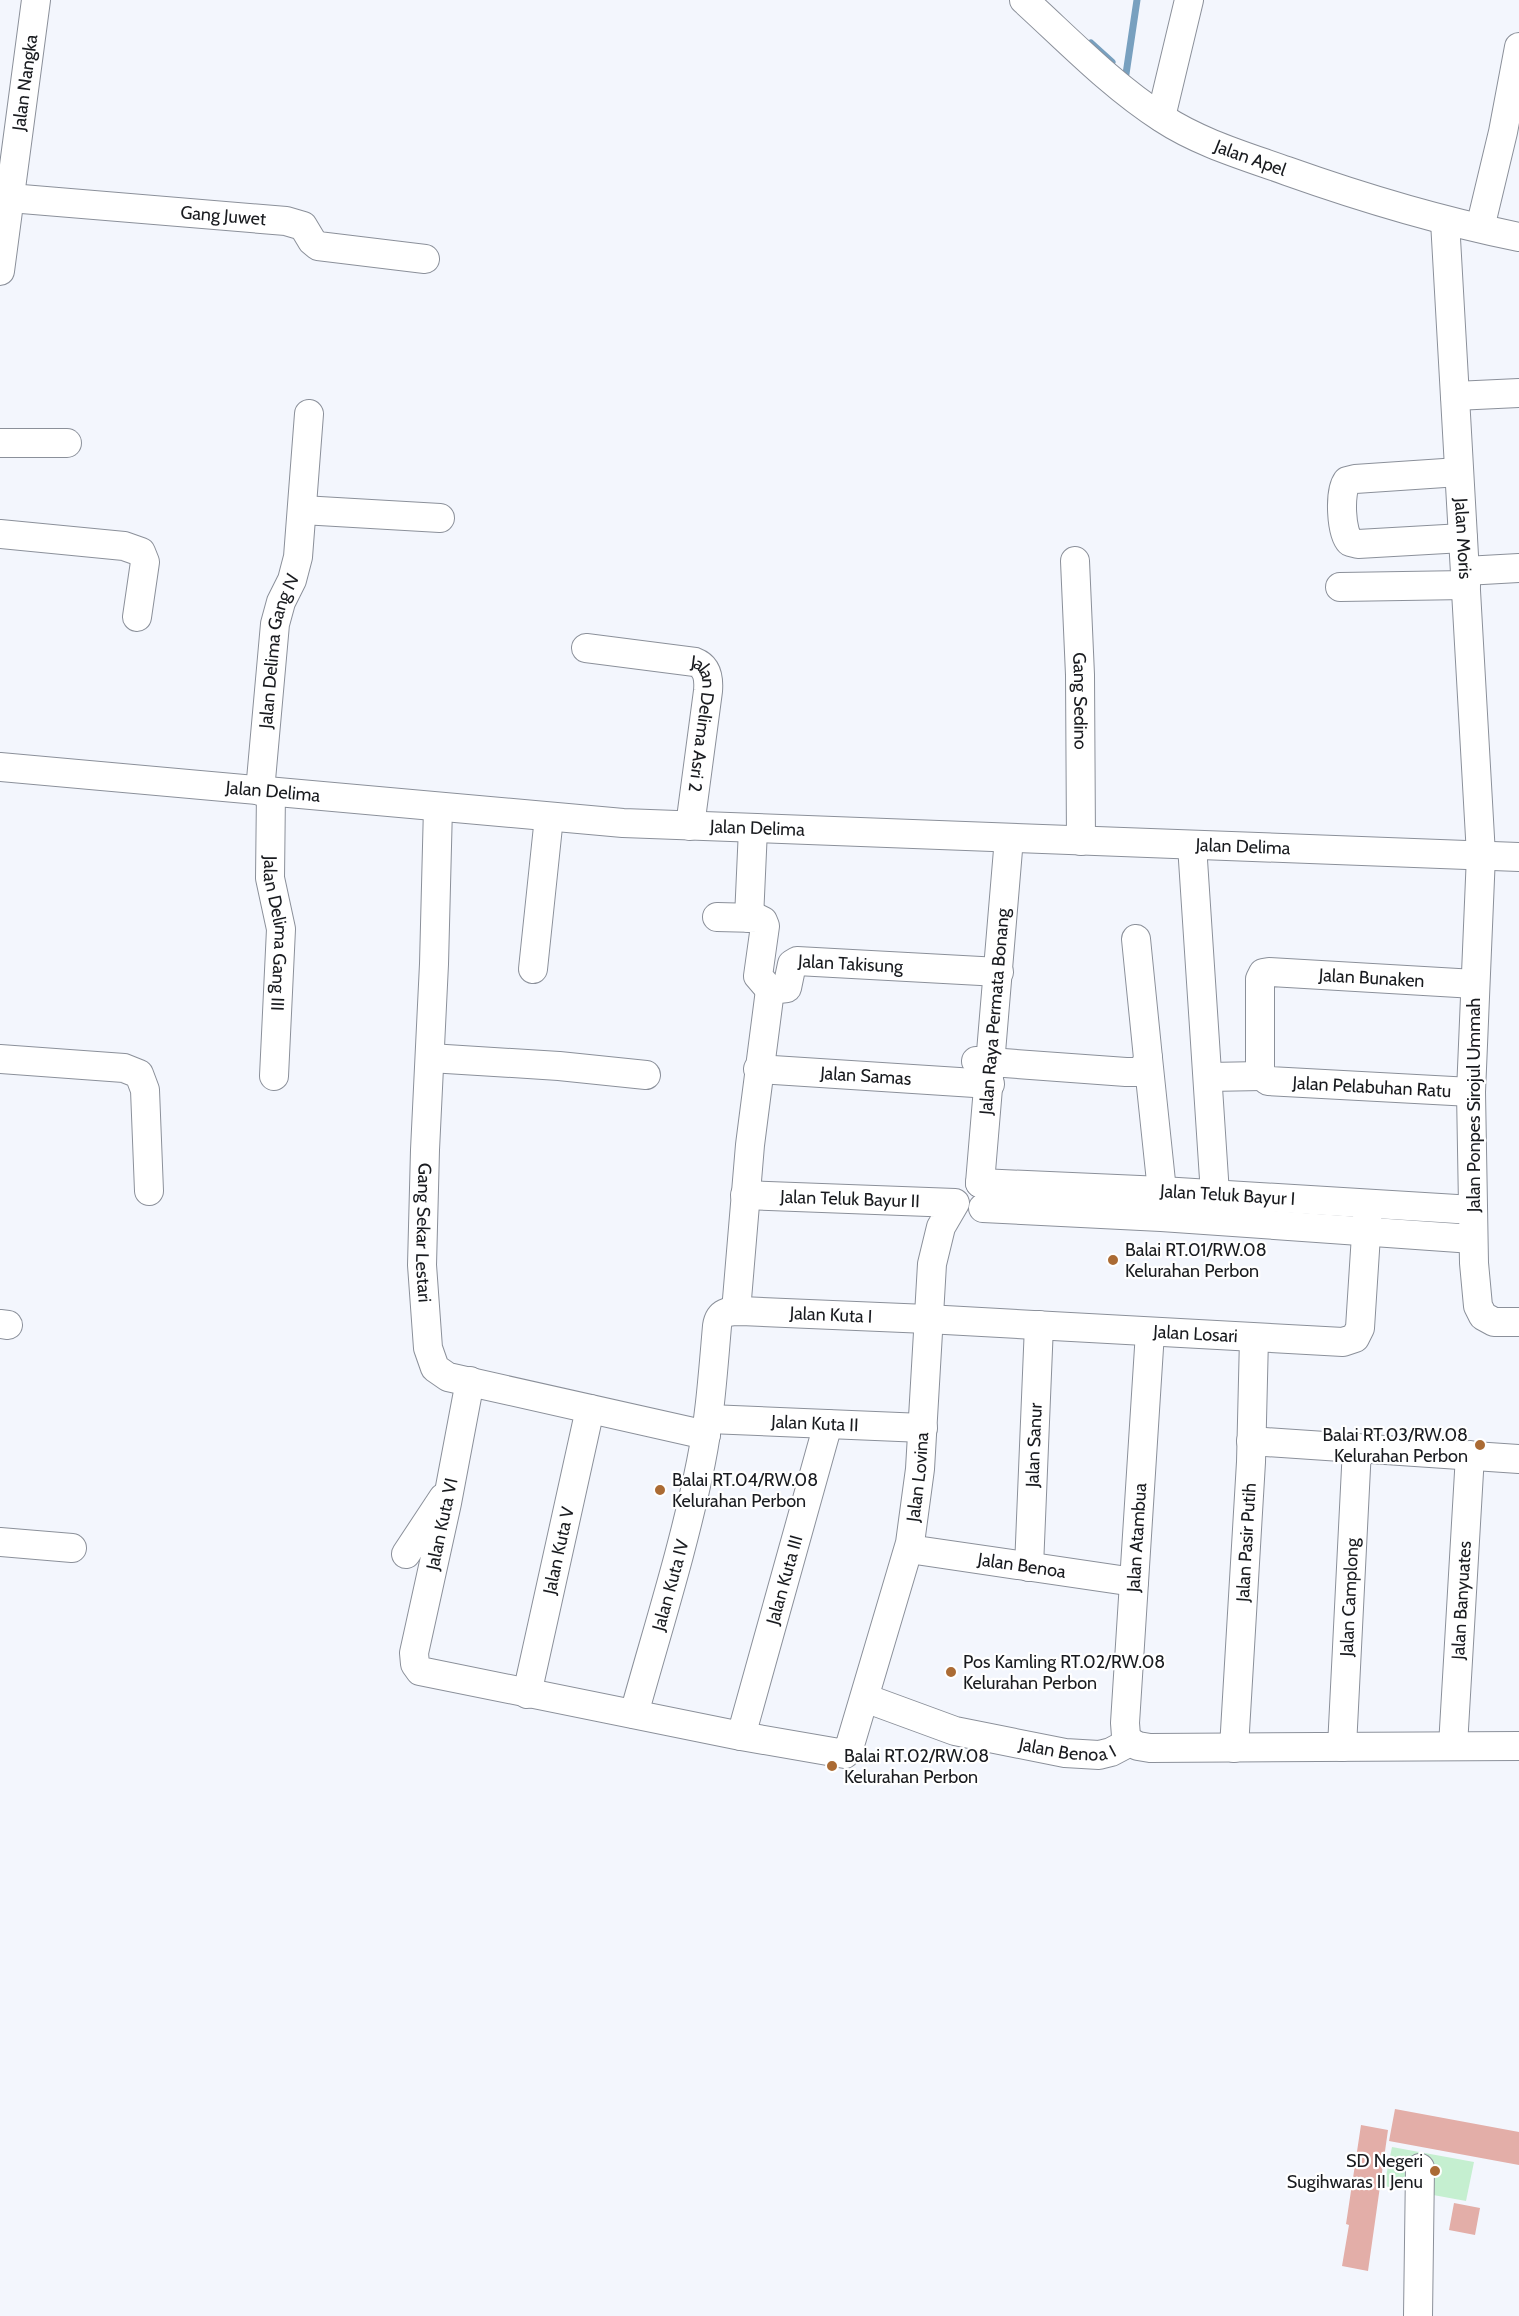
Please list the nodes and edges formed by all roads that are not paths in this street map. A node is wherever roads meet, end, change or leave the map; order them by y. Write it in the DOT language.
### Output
graph roads {
  1 [pos="36,0"];
  2 [pos="1024,0"];
  3 [pos="1189,0"];
  4 [pos="1519,47"];
  5 [pos="1161,117"];
  6 [pos="10,198"];
  7 [pos="1483,219"];
  8 [pos="1445,220"];
  9 [pos="1519,237"];
  10 [pos="425,259"];
  11 [pos="0,271"];
  12 [pos="1519,393"];
  13 [pos="1455,396"];
  14 [pos="309,414"];
  15 [pos="0,442"];
  16 [pos="67,443"];
  17 [pos="1460,472"];
  18 [pos="302,510"];
  19 [pos="440,518"];
  20 [pos="0,534"];
  21 [pos="1463,538"];
  22 [pos="1075,561"];
  23 [pos="1519,568"];
  24 [pos="1466,578"];
  25 [pos="1340,587"];
  26 [pos="137,617"];
  27 [pos="586,648"];
  28 [pos="0,767"];
  29 [pos="266,791"];
  30 [pos="438,807"];
  31 [pos="549,817"];
  32 [pos="690,826"];
  33 [pos="753,829"];
  34 [pos="1001,838"];
  35 [pos="1081,841"];
  36 [pos="1192,845"];
  37 [pos="1481,855"];
  38 [pos="1519,857"];
  39 [pos="717,917"];
  40 [pos="749,918"];
  41 [pos="1136,939"];
  42 [pos="533,969"];
  43 [pos="991,972"];
  44 [pos="1475,984"];
  45 [pos="770,990"];
  46 [pos="430,1058"];
  47 [pos="1148,1058"];
  48 [pos="0,1059"];
  49 [pos="758,1069"];
  50 [pos="983,1073"];
  51 [pos="646,1075"];
  52 [pos="274,1076"];
  53 [pos="1208,1077"];
  54 [pos="1267,1079"];
  55 [pos="1472,1092"];
  56 [pos="746,1187"];
  57 [pos="148,1191"];
  58 [pos="968,1193"];
  59 [pos="1215,1194"];
  60 [pos="1162,1204"];
  61 [pos="1368,1204"];
  62 [pos="1255,1210"];
  63 [pos="1473,1210"];
  64 [pos="1366,1232"];
  65 [pos="1473,1239"];
  66 [pos="736,1311"];
  67 [pos="927,1319"];
  68 [pos="1519,1323"];
  69 [pos="1039,1325"];
  70 [pos="1150,1332"];
  71 [pos="1254,1338"];
  72 [pos="470,1381"];
  73 [pos="590,1409"];
  74 [pos="828,1425"];
  75 [pos="707,1427"];
  76 [pos="923,1428"];
  77 [pos="1251,1441"];
  78 [pos="1357,1448"];
  79 [pos="1470,1455"];
  80 [pos="1519,1459"];
  81 [pos="451,1485"];
  82 [pos="0,1542"];
  83 [pos="72,1548"];
  84 [pos="909,1549"];
  85 [pos="406,1554"];
  86 [pos="1029,1567"];
  87 [pos="1134,1582"];
  88 [pos="527,1694"];
  89 [pos="865,1698"];
  90 [pos="634,1714"];
  91 [pos="741,1736"];
  92 [pos="1130,1742"];
  93 [pos="1453,1746"];
  94 [pos="1519,1746"];
  95 [pos="1342,1747"];
  96 [pos="1234,1748"];
  97 [pos="1420,2168"];
  98 [pos="1418,2316"];
  1 -- 6 [label="street, Jalan Nangka"];
  2 -- 5 [label="street, Jalan Apel"];
  3 -- 5 [label="street"];
  4 -- 7 [label="street"];
  5 -- 8 [label="street, Jalan Apel"];
  6 -- 10 [label="street, Gang Juwet"];
  6 -- 11 [label="street, Jalan Nangka"];
  7 -- 8 [label="street, Jalan Apel"];
  7 -- 9 [label="street, Jalan Apel"];
  8 -- 13 [label="street, Jalan Moris"];
  12 -- 13 [label="street"];
  13 -- 17 [label="street, Jalan Moris"];
  14 -- 18 [label="street, Jalan Delima Gang IV"];
  15 -- 16 [label="street"];
  17 -- 21 [label="street, Jalan Moris"];
  17 -- 21 [label="street"];
  18 -- 19 [label="street"];
  18 -- 29 [label="street, Jalan Delima Gang IV"];
  20 -- 26 [label="street"];
  21 -- 24 [label="street, Jalan Moris"];
  22 -- 35 [label="street, Gang Sedino"];
  23 -- 24 [label="street"];
  24 -- 25 [label="street"];
  24 -- 37 [label="street, Jalan Moris"];
  27 -- 32 [label="street, Jalan Delima Asri 2"];
  28 -- 29 [label="street, Jalan Delima"];
  29 -- 30 [label="street, Jalan Delima"];
  29 -- 52 [label="street, Jalan Delima Gang III"];
  30 -- 31 [label="street, Jalan Delima"];
  30 -- 46 [label="street, Gang Sekar Lestari"];
  31 -- 32 [label="street, Jalan Delima"];
  31 -- 42 [label="street"];
  32 -- 33 [label="street, Jalan Delima"];
  33 -- 34 [label="street, Jalan Delima"];
  33 -- 40 [label="street"];
  34 -- 35 [label="street, Jalan Delima"];
  34 -- 43 [label="street, Jalan Raya Permata Bonang"];
  35 -- 36 [label="street, Jalan Delima"];
  36 -- 37 [label="street, Jalan Delima"];
  36 -- 53 [label="street"];
  37 -- 38 [label="street, Jalan Delima"];
  37 -- 44 [label="street, Jalan Ponpes Sirojul Ummah"];
  39 -- 40 [label="street"];
  40 -- 45 [label="street"];
  41 -- 47 [label="street"];
  43 -- 45 [label="street, Jalan Takisung"];
  43 -- 50 [label="street, Jalan Raya Permata Bonang"];
  44 -- 54 [label="street, Jalan Bunaken"];
  44 -- 55 [label="street, Jalan Ponpes Sirojul Ummah"];
  45 -- 49 [label="street"];
  46 -- 51 [label="street"];
  46 -- 72 [label="street, Gang Sekar Lestari"];
  47 -- 50 [label="street, Jalan Samas"];
  47 -- 60 [label="street"];
  48 -- 57 [label="street"];
  49 -- 50 [label="street, Jalan Samas"];
  49 -- 56 [label="street"];
  50 -- 58 [label="street, Jalan Raya Permata Bonang"];
  53 -- 54 [label="street, Jalan Pelabuhan Ratu"];
  53 -- 59 [label="street"];
  54 -- 55 [label="street, Jalan Pelabuhan Ratu"];
  55 -- 63 [label="street, Jalan Ponpes Sirojul Ummah"];
  56 -- 58 [label="street, Jalan Teluk Bayur II"];
  56 -- 66 [label="street"];
  58 -- 60 [label="street, Jalan Teluk Bayur I"];
  58 -- 67 [label="street, Jalan Lovina"];
  59 -- 60 [label="street, Jalan Teluk Bayur I"];
  59 -- 62 [label="street, Jalan Teluk Bayur I"];
  60 -- 62 [label="street, Jalan Teluk Bayur I"];
  61 -- 62 [label="street, Jalan Teluk Bayur I"];
  61 -- 63 [label="street, Jalan Teluk Bayur I"];
  61 -- 64 [label="street"];
  62 -- 64 [label="street, Jalan Teluk Bayur I"];
  63 -- 65 [label="street, Jalan Ponpes Sirojul Ummah"];
  64 -- 65 [label="street, Jalan Teluk Bayur I"];
  64 -- 71 [label="street, Jalan Losari"];
  65 -- 68 [label="street, Jalan Ponpes Sirojul Ummah"];
  66 -- 67 [label="street, Jalan Kuta I"];
  66 -- 75 [label="street, Jalan Kuta IV"];
  67 -- 69 [label="street, Jalan Losari"];
  67 -- 76 [label="street, Jalan Lovina"];
  69 -- 70 [label="street, Jalan Losari"];
  69 -- 86 [label="street, Jalan Sanur"];
  70 -- 71 [label="street, Jalan Losari"];
  70 -- 87 [label="street, Jalan Atambua"];
  71 -- 77 [label="street, Jalan Pasir Putih"];
  72 -- 73 [label="street, Jalan Kuta II"];
  72 -- 81 [label="street, Jalan Kuta VI"];
  73 -- 75 [label="street, Jalan Kuta II"];
  73 -- 88 [label="street, Jalan Kuta V"];
  74 -- 75 [label="street, Jalan Kuta II"];
  74 -- 76 [label="street, Jalan Kuta II"];
  74 -- 91 [label="street, Jalan Kuta III"];
  75 -- 90 [label="street, Jalan Kuta IV"];
  76 -- 84 [label="street, Jalan Lovina"];
  77 -- 78 [label="street"];
  77 -- 96 [label="street, Jalan Pasir Putih"];
  78 -- 79 [label="street"];
  78 -- 95 [label="street, Jalan Camplong"];
  79 -- 80 [label="street"];
  79 -- 93 [label="street, Jalan Banyuates"];
  81 -- 85 [label="street"];
  81 -- 88 [label="street, Jalan Kuta VI"];
  82 -- 83 [label="street"];
  84 -- 86 [label="street, Jalan Benoa"];
  84 -- 89 [label="street, Jalan Lovina"];
  86 -- 87 [label="street, Jalan Benoa"];
  87 -- 92 [label="street, Jalan Atambua"];
  88 -- 90 [label="street"];
  89 -- 91 [label="street, Jalan Lovina"];
  89 -- 92 [label="street, Jalan Benoa I"];
  90 -- 91 [label="street"];
  92 -- 96 [label="street"];
  93 -- 94 [label="street"];
  93 -- 95 [label="street"];
  95 -- 96 [label="street"];
  97 -- 98 [label="street"];
}
